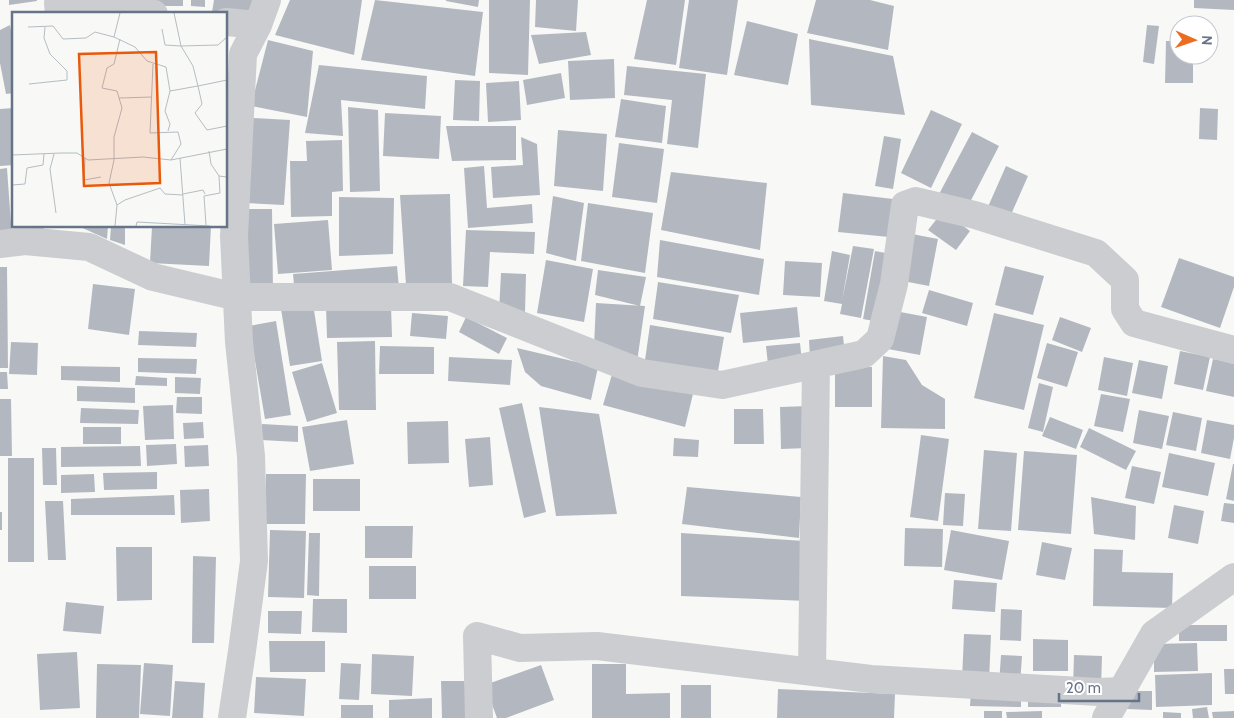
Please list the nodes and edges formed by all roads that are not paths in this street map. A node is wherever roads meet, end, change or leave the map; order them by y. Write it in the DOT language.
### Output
graph roads {
  1 [pos="267,0"];
  2 [pos="59,12"];
  3 [pos="137,12"];
  4 [pos="228,22"];
  5 [pos="258,26"];
  6 [pos="0,244"];
  7 [pos="237,297"];
  8 [pos="1234,350"];
  9 [pos="816,365"];
  10 [pos="1234,577"];
  11 [pos="812,672"];
  12 [pos="1122,691"];
  13 [pos="232,718"];
  14 [pos="479,718"];
  15 [pos="1106,718"];
  1 -- 5 [label="street"];
  2 -- 3 [label="street"];
  4 -- 5 [label="street"];
  5 -- 7 [label="street"];
  6 -- 7 [label="street"];
  7 -- 9 [label="street"];
  7 -- 13 [label="street"];
  8 -- 9 [label="street"];
  9 -- 11 [label="street"];
  10 -- 12 [label="street"];
  11 -- 12 [label="street"];
  11 -- 14 [label="street"];
  12 -- 15 [label="street"];
}
